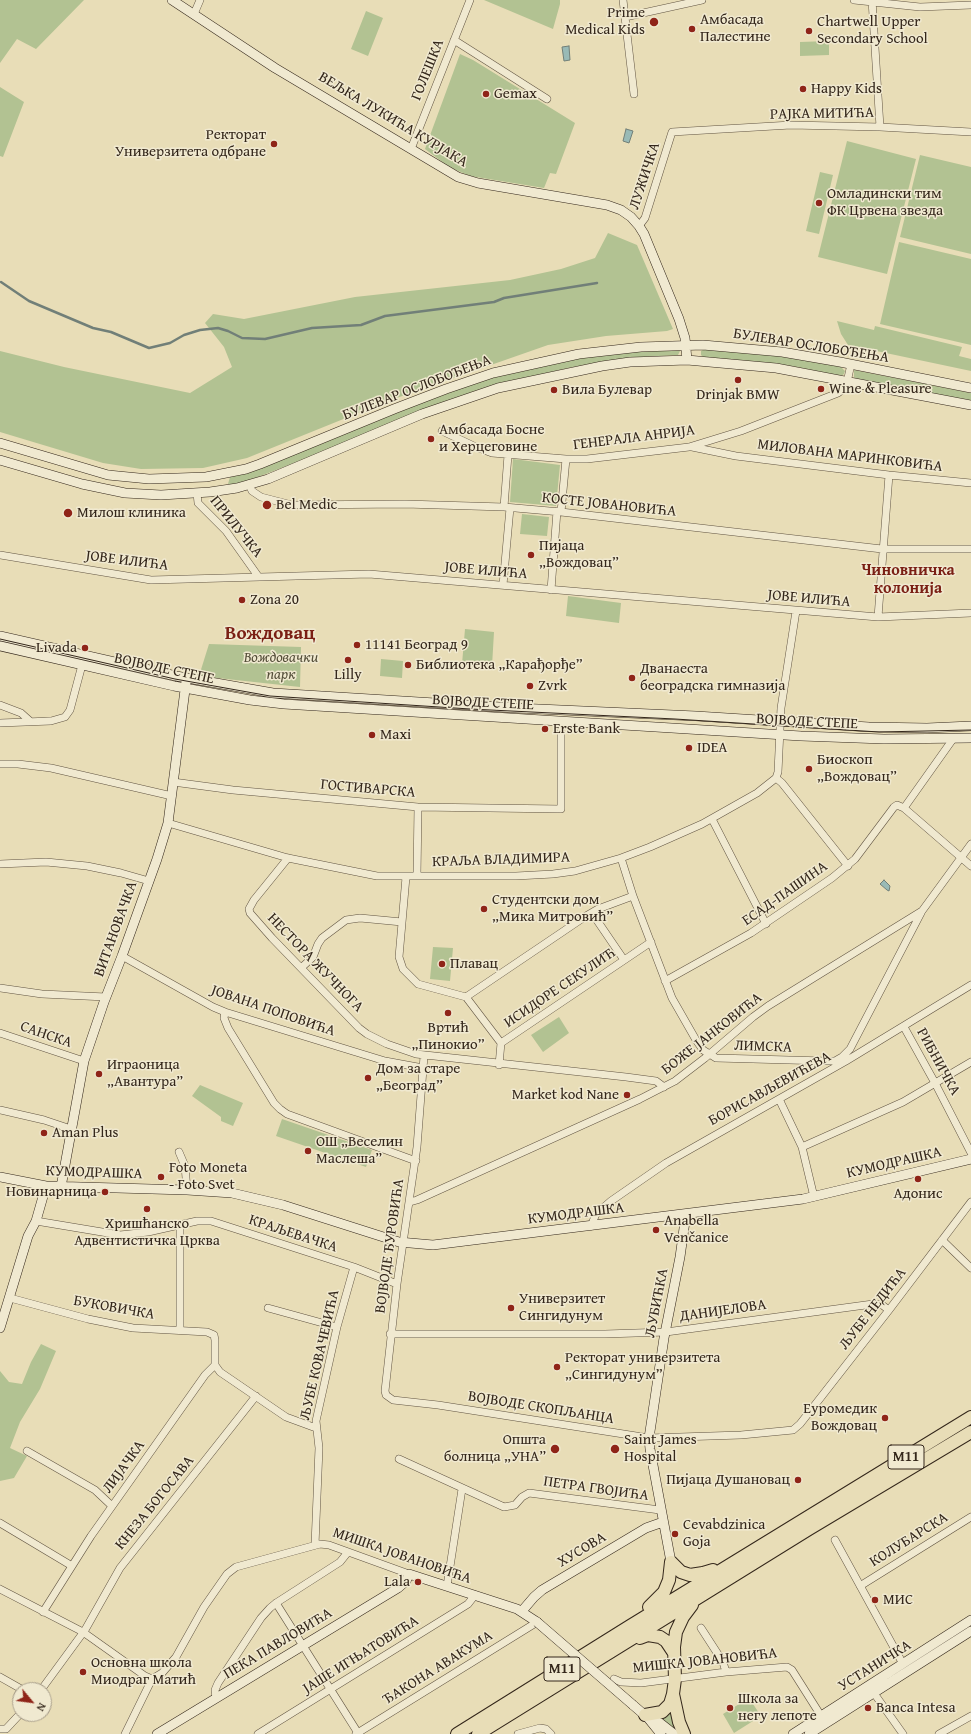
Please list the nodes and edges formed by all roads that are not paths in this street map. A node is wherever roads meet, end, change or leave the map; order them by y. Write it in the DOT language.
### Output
graph roads {
  1 [pos="172,0"];
  2 [pos="200,0"];
  3 [pos="470,0"];
  4 [pos="623,0"];
  5 [pos="702,0"];
  6 [pos="854,0"];
  7 [pos="872,1"];
  8 [pos="679,2"];
  9 [pos="971,5"];
  10 [pos="194,14"];
  11 [pos="625,17"];
  12 [pos="454,40"];
  13 [pos="634,94"];
  14 [pos="546,99"];
  15 [pos="880,126"];
  16 [pos="672,132"];
  17 [pos="971,132"];
  18 [pos="411,150"];
  19 [pos="639,226"];
  20 [pos="686,345"];
  21 [pos="687,360"];
  22 [pos="851,364"];
  23 [pos="848,380"];
  24 [pos="968,388"];
  25 [pos="961,403"];
  26 [pos="971,405"];
  27 [pos="442,431"];
  28 [pos="725,437"];
  29 [pos="0,443"];
  30 [pos="689,447"];
  31 [pos="36,454"];
  32 [pos="726,454"];
  33 [pos="508,455"];
  34 [pos="0,460"];
  35 [pos="566,460"];
  36 [pos="33,470"];
  37 [pos="220,474"];
  38 [pos="889,475"];
  39 [pos="971,483"];
  40 [pos="249,484"];
  41 [pos="222,490"];
  42 [pos="197,493"];
  43 [pos="507,508"];
  44 [pos="559,511"];
  45 [pos="882,549"];
  46 [pos="971,549"];
  47 [pos="0,555"];
  48 [pos="258,576"];
  49 [pos="503,585"];
  50 [pos="551,590"];
  51 [pos="796,611"];
  52 [pos="971,613"];
  53 [pos="878,617"];
  54 [pos="0,636"];
  55 [pos="0,646"];
  56 [pos="82,665"];
  57 [pos="186,683"];
  58 [pos="0,705"];
  59 [pos="30,721"];
  60 [pos="561,721"];
  61 [pos="780,722"];
  62 [pos="0,723"];
  63 [pos="971,726"];
  64 [pos="780,735"];
  65 [pos="971,738"];
  66 [pos="953,739"];
  67 [pos="0,764"];
  68 [pos="777,775"];
  69 [pos="174,782"];
  70 [pos="172,796"];
  71 [pos="418,807"];
  72 [pos="902,807"];
  73 [pos="712,819"];
  74 [pos="168,823"];
  75 [pos="971,844"];
  76 [pos="961,857"];
  77 [pos="288,858"];
  78 [pos="620,858"];
  79 [pos="0,864"];
  80 [pos="848,866"];
  81 [pos="971,866"];
  82 [pos="417,876"];
  83 [pos="406,877"];
  84 [pos="149,882"];
  85 [pos="633,896"];
  86 [pos="922,911"];
  87 [pos="592,913"];
  88 [pos="402,922"];
  89 [pos="766,924"];
  90 [pos="651,942"];
  91 [pos="122,956"];
  92 [pos="624,960"];
  93 [pos="301,968"];
  94 [pos="665,981"];
  95 [pos="971,985"];
  96 [pos="0,988"];
  97 [pos="106,997"];
  98 [pos="466,997"];
  99 [pos="225,1012"];
  100 [pos="904,1027"];
  101 [pos="0,1034"];
  102 [pos="501,1043"];
  103 [pos="852,1045"];
  104 [pos="861,1052"];
  105 [pos="710,1055"];
  106 [pos="424,1056"];
  107 [pos="84,1061"];
  108 [pos="826,1062"];
  109 [pos="971,1062"];
  110 [pos="499,1064"];
  111 [pos="423,1068"];
  112 [pos="827,1072"];
  113 [pos="935,1083"];
  114 [pos="664,1087"];
  115 [pos="779,1099"];
  116 [pos="0,1110"];
  117 [pos="71,1129"];
  118 [pos="802,1147"];
  119 [pos="179,1152"];
  120 [pos="971,1153"];
  121 [pos="971,1159"];
  122 [pos="416,1161"];
  123 [pos="0,1177"];
  124 [pos="46,1186"];
  125 [pos="61,1187"];
  126 [pos="187,1190"];
  127 [pos="814,1197"];
  128 [pos="410,1202"];
  129 [pos="971,1202"];
  130 [pos="686,1214"];
  131 [pos="36,1221"];
  132 [pos="180,1225"];
  133 [pos="591,1226"];
  134 [pos="942,1240"];
  135 [pos="402,1243"];
  136 [pos="354,1267"];
  137 [pos="971,1268"];
  138 [pos="397,1284"];
  139 [pos="10,1298"];
  140 [pos="268,1308"];
  141 [pos="889,1310"];
  142 [pos="337,1327"];
  143 [pos="0,1328"];
  144 [pos="180,1330"];
  145 [pos="666,1332"];
  146 [pos="390,1334"];
  147 [pos="215,1365"];
  148 [pos="385,1391"];
  149 [pos="256,1396"];
  150 [pos="971,1417"];
  151 [pos="316,1428"];
  152 [pos="793,1430"];
  153 [pos="971,1432"];
  154 [pos="650,1438"];
  155 [pos="971,1441"];
  156 [pos="27,1451"];
  157 [pos="399,1459"];
  158 [pos="917,1465"];
  159 [pos="462,1488"];
  160 [pos="112,1506"];
  161 [pos="660,1510"];
  162 [pos="971,1517"];
  163 [pos="663,1522"];
  164 [pos="0,1523"];
  165 [pos="835,1540"];
  166 [pos="315,1545"];
  167 [pos="348,1552"];
  168 [pos="671,1562"];
  169 [pos="72,1566"];
  170 [pos="727,1566"];
  171 [pos="409,1574"];
  172 [pos="447,1586"];
  173 [pos="860,1586"];
  174 [pos="0,1589"];
  175 [pos="475,1595"];
  176 [pos="696,1599"];
  177 [pos="276,1603"];
  178 [pos="522,1611"];
  179 [pos="43,1612"];
  180 [pos="971,1620"];
  181 [pos="535,1623"];
  182 [pos="630,1626"];
  183 [pos="701,1628"];
  184 [pos="971,1631"];
  185 [pos="83,1632"];
  186 [pos="302,1646"];
  187 [pos="618,1647"];
  188 [pos="674,1653"];
  189 [pos="903,1664"];
  190 [pos="726,1672"];
  191 [pos="0,1677"];
  192 [pos="152,1679"];
  193 [pos="675,1679"];
  194 [pos="614,1680"];
  195 [pos="47,1682"];
  196 [pos="12,1684"];
  197 [pos="871,1689"];
  198 [pos="330,1690"];
  199 [pos="673,1694"];
  200 [pos="216,1698"];
  201 [pos="971,1716"];
  202 [pos="647,1717"];
  203 [pos="823,1719"];
  204 [pos="13,1722"];
  205 [pos="0,1729"];
  206 [pos="161,1733"];
  207 [pos="125,1734"];
  208 [pos="258,1734"];
  209 [pos="357,1734"];
  210 [pos="457,1734"];
  211 [pos="478,1734"];
  212 [pos="518,1734"];
  213 [pos="551,1734"];
  214 [pos="659,1734"];
  215 [pos="674,1734"];
  216 [pos="684,1734"];
  217 [pos="793,1734"];
  218 [pos="809,1734"];
  219 [pos="904,1734"];
  220 [pos="939,1734"];
  1 -- 10 [label="main road, ВЕЉКА ЛУКИЋА КУРЈАКА"];
  2 -- 10 [label="street"];
  3 -- 12 [label="street, ГОЛЕШКА"];
  4 -- 11 [label="street"];
  5 -- 8 [label="street"];
  6 -- 7 [label="street"];
  7 -- 9 [label="street"];
  7 -- 15 [label="street"];
  8 -- 11 [label="street"];
  10 -- 18 [label="main road, ВЕЉКА ЛУКИЋА КУРЈАКА"];
  11 -- 13 [label="street"];
  12 -- 14 [label="street"];
  12 -- 18 [label="street, ГОЛЕШКА"];
  15 -- 16 [label="street, РАЈКА МИТИЋА"];
  15 -- 17 [label="street, РАЈКА МИТИЋА"];
  16 -- 19 [label="street, ЛУЖИЧКА"];
  18 -- 19 [label="main road, ВЕЉКА ЛУКИЋА КУРЈАКА"];
  19 -- 20 [label="main road, ВЕЉКА ЛУКИЋА КУРЈАКА"];
  20 -- 21 [label="main road, ВЕЉКА ЛУКИЋА КУРЈАКА"];
  20 -- 22 [label="main road, БУЛЕВАР ОСЛОБОЂЕЊА"];
  20 -- 37 [label="main road, БУЛЕВАР ОСЛОБОЂЕЊА"];
  21 -- 23 [label="main road, БУЛЕВАР ОСЛОБОЂЕЊА"];
  21 -- 40 [label="main road, БУЛЕВАР ОСЛОБОЂЕЊА"];
  22 -- 23 [label="street, ГЕНЕРАЛА АНРИЈА"];
  22 -- 24 [label="main road, БУЛЕВАР ОСЛОБОЂЕЊА"];
  23 -- 25 [label="main road, БУЛЕВАР ОСЛОБОЂЕЊА"];
  23 -- 28 [label="street, ГЕНЕРАЛА АНРИЈА"];
  24 -- 25 [label="main road"];
  25 -- 26 [label="main road, БУЛЕВАР ОСЛОБОЂЕЊА"];
  27 -- 33 [label="street, ГЕНЕРАЛА АНРИЈА"];
  28 -- 30 [label="street, ГЕНЕРАЛА АНРИЈА"];
  28 -- 32 [label="street"];
  29 -- 31 [label="main road, БУЛЕВАР ОСЛОБОЂЕЊА"];
  30 -- 32 [label="street, МИЛОВАНА МАРИНКОВИЋА"];
  30 -- 35 [label="street, ГЕНЕРАЛА АНРИЈА"];
  31 -- 36 [label="main road"];
  31 -- 37 [label="main road, БУЛЕВАР ОСЛОБОЂЕЊА"];
  32 -- 38 [label="street, МИЛОВАНА МАРИНКОВИЋА"];
  33 -- 35 [label="street, ГЕНЕРАЛА АНРИЈА"];
  33 -- 43 [label="street"];
  34 -- 36 [label="main road, БУЛЕВАР ОСЛОБОЂЕЊА"];
  35 -- 44 [label="street"];
  36 -- 42 [label="main road, БУЛЕВАР ОСЛОБОЂЕЊА"];
  37 -- 41 [label="main road"];
  38 -- 39 [label="street, МИЛОВАНА МАРИНКОВИЋА"];
  38 -- 45 [label="street"];
  40 -- 41 [label="main road, БУЛЕВАР ОСЛОБОЂЕЊА"];
  40 -- 43 [label="street, КОСТЕ ЈОВАНОВИЋА"];
  41 -- 42 [label="main road, БУЛЕВАР ОСЛОБОЂЕЊА"];
  42 -- 48 [label="street, ПРИЛУЧКА"];
  43 -- 44 [label="street, КОСТЕ ЈОВАНОВИЋА"];
  43 -- 49 [label="street"];
  44 -- 45 [label="street, КОСТЕ ЈОВАНОВИЋА"];
  44 -- 50 [label="street"];
  45 -- 46 [label="street, КОСТЕ ЈОВАНОВИЋА"];
  45 -- 53 [label="street"];
  47 -- 48 [label="street, ЈОВЕ ИЛИЋА"];
  48 -- 49 [label="street, ЈОВЕ ИЛИЋА"];
  49 -- 50 [label="street, ЈОВЕ ИЛИЋА"];
  50 -- 51 [label="street, ЈОВЕ ИЛИЋА"];
  51 -- 53 [label="street, ЈОВЕ ИЛИЋА"];
  51 -- 61 [label="street"];
  52 -- 53 [label="street, ЈОВЕ ИЛИЋА"];
  54 -- 57 [label="main road, ВОЈВОДЕ СТЕПЕ"];
  55 -- 56 [label="main road, ВОЈВОДЕ СТЕПЕ"];
  56 -- 57 [label="main road, ВОЈВОДЕ СТЕПЕ"];
  56 -- 59 [label="street"];
  57 -- 60 [label="main road, ВОЈВОДЕ СТЕПЕ"];
  57 -- 61 [label="main road, ВОЈВОДЕ СТЕПЕ"];
  57 -- 69 [label="main road, ВИТАНОВАЧКА"];
  58 -- 59 [label="street"];
  59 -- 62 [label="street"];
  60 -- 64 [label="main road, ВОЈВОДЕ СТЕПЕ"];
  60 -- 71 [label="street, ГОСТИВАРСКА"];
  61 -- 63 [label="main road, ВОЈВОДЕ СТЕПЕ"];
  61 -- 64 [label="street"];
  64 -- 66 [label="main road, ВОЈВОДЕ СТЕПЕ"];
  64 -- 68 [label="street"];
  65 -- 66 [label="main road, ВОЈВОДЕ СТЕПЕ"];
  66 -- 72 [label="street, ЕСАД-ПАШИНА"];
  67 -- 70 [label="street"];
  68 -- 73 [label="street, КРАЉА ВЛАДИМИРА"];
  68 -- 80 [label="street"];
  69 -- 70 [label="main road, ВИТАНОВАЧКА"];
  69 -- 71 [label="street, ГОСТИВАРСКА"];
  70 -- 74 [label="main road, ВИТАНОВАЧКА"];
  71 -- 82 [label="street"];
  72 -- 76 [label="street"];
  72 -- 80 [label="street, ЕСАД-ПАШИНА"];
  73 -- 78 [label="street, КРАЉА ВЛАДИМИРА"];
  73 -- 89 [label="street"];
  74 -- 77 [label="street, КРАЉА ВЛАДИМИРА"];
  74 -- 84 [label="main road, ВИТАНОВАЧКА"];
  75 -- 76 [label="street, БОЖЕ ЈАНКОВИЋА"];
  76 -- 81 [label="street"];
  76 -- 86 [label="street, БОЖЕ ЈАНКОВИЋА"];
  77 -- 83 [label="street, КРАЉА ВЛАДИМИРА"];
  77 -- 93 [label="street, НЕСТОРА ЖУЧНОГА"];
  78 -- 82 [label="street, КРАЉА ВЛАДИМИРА"];
  78 -- 85 [label="street"];
  79 -- 84 [label="street"];
  80 -- 89 [label="street, ЕСАД-ПАШИНА"];
  82 -- 83 [label="street, КРАЉА ВЛАДИМИРА"];
  83 -- 88 [label="street"];
  84 -- 91 [label="main road, ВИТАНОВАЧКА"];
  85 -- 87 [label="street"];
  85 -- 90 [label="street"];
  86 -- 103 [label="street, ЛИМСКА"];
  86 -- 105 [label="street, БОЖЕ ЈАНКОВИЋА"];
  87 -- 92 [label="street"];
  87 -- 98 [label="street"];
  88 -- 93 [label="street"];
  88 -- 98 [label="street"];
  89 -- 94 [label="street, ЕСАД-ПАШИНА"];
  90 -- 92 [label="street, ИСИДОРЕ СЕКУЛИЋ"];
  90 -- 94 [label="street"];
  91 -- 97 [label="main road, ВИТАНОВАЧКА"];
  91 -- 99 [label="street, ЈОВАНА ПОПОВИЋА"];
  92 -- 102 [label="street, ИСИДОРЕ СЕКУЛИЋ"];
  93 -- 106 [label="street, НЕСТОРА ЖУЧНОГА"];
  94 -- 105 [label="street"];
  95 -- 100 [label="street, БОРИСАВЉЕВИЋЕВА"];
  96 -- 97 [label="street"];
  97 -- 107 [label="main road, ВИТАНОВАЧКА"];
  98 -- 102 [label="street"];
  99 -- 111 [label="street, ЈОВАНА ПОПОВИЋА"];
  99 -- 122 [label="street"];
  100 -- 104 [label="street, БОРИСАВЉЕВИЋЕВА"];
  100 -- 113 [label="street, РИБНИЧКА"];
  101 -- 107 [label="street, САНСКА"];
  102 -- 110 [label="street, ИСИДОРЕ СЕКУЛИЋ"];
  103 -- 104 [label="street"];
  103 -- 108 [label="street, ЛИМСКА"];
  104 -- 112 [label="street, БОРИСАВЉЕВИЋЕВА"];
  105 -- 108 [label="street, ЛИМСКА"];
  105 -- 114 [label="street, БОЖЕ ЈАНКОВИЋА"];
  106 -- 110 [label="street"];
  106 -- 111 [label="street, ВОЈВОДЕ ЂУРОВИЋА"];
  107 -- 117 [label="main road, ВИТАНОВАЧКА"];
  108 -- 112 [label="street"];
  109 -- 113 [label="street"];
  110 -- 114 [label="street"];
  111 -- 122 [label="street, ВОЈВОДЕ ЂУРОВИЋА"];
  112 -- 115 [label="street, БОРИСАВЉЕВИЋЕВА"];
  113 -- 118 [label="street"];
  113 -- 120 [label="street, РИБНИЧКА"];
  114 -- 128 [label="street, БОЖЕ ЈАНКОВИЋА"];
  115 -- 118 [label="street"];
  115 -- 133 [label="street, БОРИСАВЉЕВИЋЕВА"];
  116 -- 117 [label="street"];
  117 -- 125 [label="main road, ВИТАНОВАЧКА"];
  118 -- 127 [label="street"];
  119 -- 126 [label="street"];
  121 -- 127 [label="main road, КУМОДРАШКА"];
  122 -- 128 [label="street, ВОЈВОДЕ ЂУРОВИЋА"];
  123 -- 124 [label="main road, КУМОДРАШКА"];
  124 -- 125 [label="main road, КУМОДРАШКА"];
  124 -- 131 [label="main road"];
  125 -- 126 [label="main road, КУМОДРАШКА"];
  126 -- 135 [label="main road, КУМОДРАШКА"];
  127 -- 130 [label="main road, КУМОДРАШКА"];
  128 -- 135 [label="street, ВОЈВОДЕ ЂУРОВИЋА"];
  129 -- 134 [label="street, ЉУБЕ НЕДИЋА"];
  130 -- 133 [label="main road, КУМОДРАШКА"];
  130 -- 145 [label="main road, ЉУБИЋКА"];
  131 -- 132 [label="street, КРАЉЕВАЧКА"];
  131 -- 139 [label="main road"];
  132 -- 136 [label="street, КРАЉЕВАЧКА"];
  132 -- 144 [label="street"];
  133 -- 135 [label="main road, КУМОДРАШКА"];
  134 -- 137 [label="street"];
  134 -- 141 [label="street, ЉУБЕ НЕДИЋА"];
  135 -- 138 [label="street, ВОЈВОДЕ ЂУРОВИЋА"];
  136 -- 138 [label="street, КРАЉЕВАЧКА"];
  136 -- 142 [label="street, ЉУБЕ КОВАЧЕВИЋА"];
  138 -- 146 [label="street, ВОЈВОДЕ ЂУРОВИЋА"];
  139 -- 143 [label="main road"];
  139 -- 144 [label="street, БУКОВИЧКА"];
  140 -- 142 [label="street"];
  141 -- 145 [label="street, ДАНИЈЕЛОВА"];
  141 -- 152 [label="street, ЉУБЕ НЕДИЋА"];
  142 -- 151 [label="street, ЉУБЕ КОВАЧЕВИЋА"];
  144 -- 147 [label="street, БУКОВИЧКА"];
  145 -- 146 [label="street, ДАНИЈЕЛОВА"];
  145 -- 154 [label="main road, ЉУБИЋКА"];
  146 -- 148 [label="street, ВОЈВОДЕ ЂУРОВИЋА"];
  147 -- 149 [label="street"];
  147 -- 160 [label="street, ЛИЈАЧКА"];
  148 -- 154 [label="street, ВОЈВОДЕ СКОПЉАНЦА"];
  149 -- 151 [label="street"];
  149 -- 185 [label="street, КНЕЗА БОГОСАВА"];
  150 -- 170 [label="highway, M11"];
  151 -- 166 [label="street, ЉУБЕ КОВАЧЕВИЋА"];
  152 -- 154 [label="street, ВОЈВОДЕ СКОПЉАНЦА"];
  153 -- 158 [label="highway, M11"];
  154 -- 161 [label="main road, ЉУБИЋКА"];
  155 -- 158 [label="highway"];
  156 -- 160 [label="street"];
  157 -- 159 [label="street, ПЕТРА ГВОЈИЋА"];
  158 -- 176 [label="highway, M11"];
  159 -- 161 [label="street, ПЕТРА ГВОЈИЋА"];
  159 -- 172 [label="street"];
  160 -- 169 [label="street, ЛИЈАЧКА"];
  161 -- 163 [label="main road, ЉУБИЋКА"];
  162 -- 173 [label="street, КОЛУБАРСКА"];
  163 -- 168 [label="main road, ЉУБИЋКА"];
  163 -- 178 [label="main road, ХУСОВА"];
  164 -- 169 [label="street"];
  165 -- 173 [label="street"];
  166 -- 167 [label="street, МИШКА ЈОВАНОВИЋА"];
  166 -- 192 [label="street, МИШКА ЈОВАНОВИЋА"];
  167 -- 171 [label="street, МИШКА ЈОВАНОВИЋА"];
  167 -- 177 [label="street"];
  168 -- 170 [label="highway"];
  168 -- 182 [label="highway"];
  169 -- 179 [label="street, ЛИЈАЧКА"];
  170 -- 182 [label="highway, M11"];
  171 -- 172 [label="main road, МИШКА ЈОВАНОВИЋА"];
  171 -- 186 [label="main road, ПЕКА ПАВЛОВИЋА"];
  172 -- 175 [label="main road, МИШКА ЈОВАНОВИЋА"];
  173 -- 189 [label="street"];
  174 -- 179 [label="street"];
  175 -- 178 [label="main road, МИШКА ЈОВАНОВИЋА"];
  175 -- 198 [label="street, ЈАШЕ ИГЊАТОВИЋА"];
  176 -- 187 [label="highway, M11"];
  176 -- 188 [label="highway"];
  177 -- 186 [label="street"];
  177 -- 200 [label="street"];
  178 -- 181 [label="main road, МИШКА ЈОВАНОВИЋА"];
  179 -- 185 [label="street"];
  180 -- 189 [label="main road, УСТАНИЧКА"];
  181 -- 202 [label="main road, МИШКА ЈОВАНОВИЋА, bridge"];
  181 -- 209 [label="street, ЂАКОНА АВАКУМА"];
  182 -- 210 [label="highway, M11"];
  183 -- 190 [label="street"];
  184 -- 197 [label="main road, УСТАНИЧКА"];
  185 -- 192 [label="street"];
  185 -- 195 [label="street, КНЕЗА БОГОСАВА"];
  186 -- 198 [label="street"];
  186 -- 200 [label="main road, ПЕКА ПАВЛОВИЋА"];
  187 -- 188 [label="highway"];
  187 -- 211 [label="highway, M11"];
  188 -- 193 [label="highway"];
  189 -- 197 [label="main road, УСТАНИЧКА"];
  190 -- 193 [label="street, МИШКА ЈОВАНОВИЋА"];
  190 -- 203 [label="street, МИШКА ЈОВАНОВИЋА"];
  191 -- 196 [label="street"];
  192 -- 207 [label="street, МИШКА ЈОВАНОВИЋА"];
  193 -- 194 [label="street, МИШКА ЈОВАНОВИЋА"];
  193 -- 199 [label="highway"];
  197 -- 203 [label="main road, УСТАНИЧКА"];
  197 -- 219 [label="street"];
  198 -- 208 [label="street, ЈАШЕ ИГЊАТОВИЋА"];
  198 -- 209 [label="street"];
  199 -- 202 [label="highway"];
  199 -- 216 [label="highway"];
  200 -- 206 [label="main road, ПЕКА ПАВЛОВИЋА"];
  201 -- 220 [label="street"];
  202 -- 214 [label="main road"];
  202 -- 215 [label="main road"];
  203 -- 217 [label="main road, УСТАНИЧКА"];
  203 -- 218 [label="main road, УСТАНИЧКА"];
  204 -- 205 [label="street"];
  212 -- 213 [label="street"];
}
